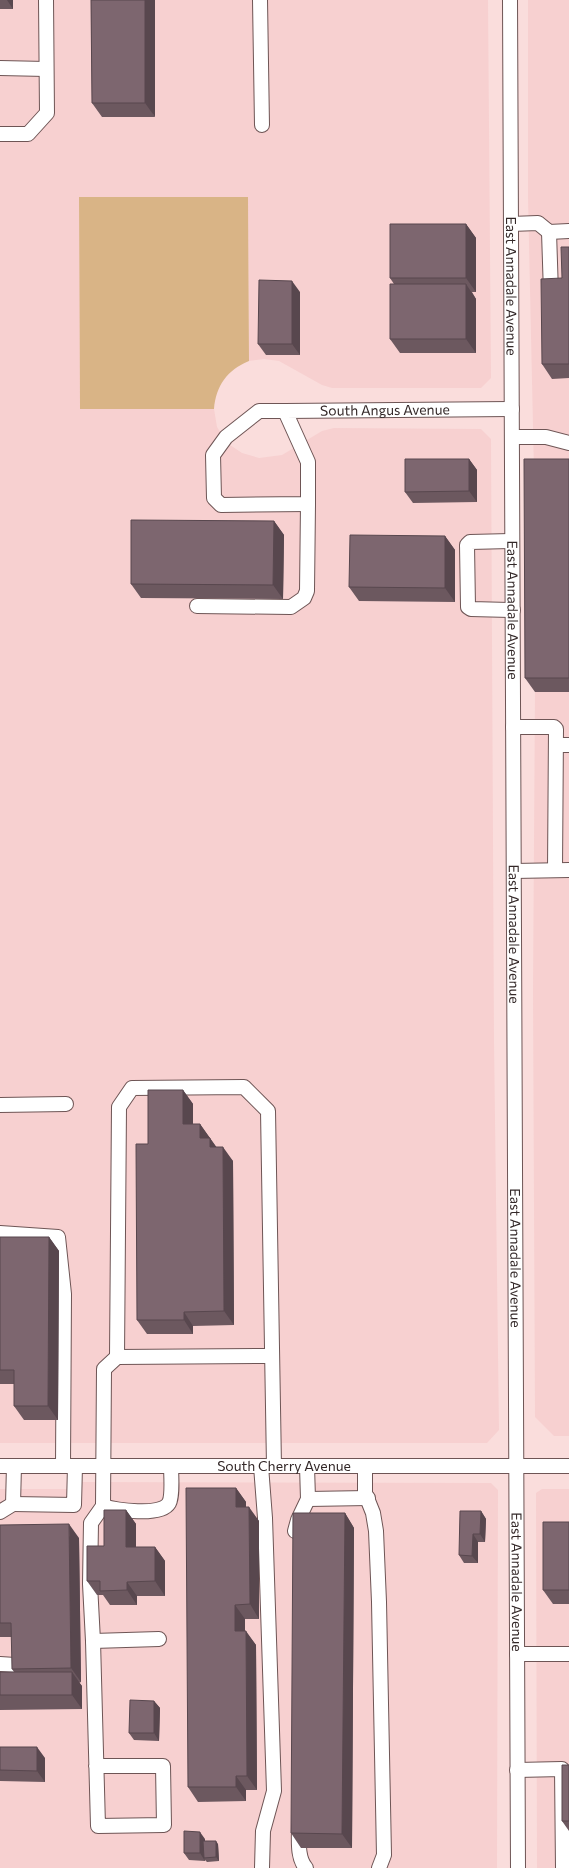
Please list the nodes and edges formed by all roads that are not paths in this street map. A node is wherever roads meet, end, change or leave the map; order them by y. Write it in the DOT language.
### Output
graph roads {
  1 [pos="46,0"];
  2 [pos="260,0"];
  3 [pos="510,0"];
  4 [pos="0,68"];
  5 [pos="46,69"];
  6 [pos="262,125"];
  7 [pos="0,134"];
  8 [pos="511,224"];
  9 [pos="569,231"];
  10 [pos="549,232"];
  11 [pos="551,293"];
  12 [pos="512,409"];
  13 [pos="285,411"];
  14 [pos="512,437"];
  15 [pos="569,443"];
  16 [pos="308,504"];
  17 [pos="512,541"];
  18 [pos="196,606"];
  19 [pos="513,610"];
  20 [pos="513,727"];
  21 [pos="562,745"];
  22 [pos="562,870"];
  23 [pos="514,871"];
  24 [pos="66,1104"];
  25 [pos="0,1105"];
  26 [pos="0,1233"];
  27 [pos="272,1356"];
  28 [pos="117,1357"];
  29 [pos="7,1466"];
  30 [pos="69,1466"];
  31 [pos="103,1466"];
  32 [pos="171,1466"];
  33 [pos="268,1466"];
  34 [pos="307,1466"];
  35 [pos="365,1466"];
  36 [pos="516,1466"];
  37 [pos="569,1466"];
  38 [pos="368,1498"];
  39 [pos="308,1499"];
  40 [pos="13,1504"];
  41 [pos="103,1506"];
  42 [pos="0,1512"];
  43 [pos="296,1546"];
  44 [pos="159,1640"];
  45 [pos="93,1641"];
  46 [pos="517,1654"];
  47 [pos="569,1654"];
  48 [pos="0,1664"];
  49 [pos="15,1665"];
  50 [pos="96,1766"];
  51 [pos="517,1770"];
  52 [pos="299,1814"];
  53 [pos="262,1868"];
  54 [pos="306,1868"];
  55 [pos="379,1868"];
  56 [pos="518,1868"];
  57 [pos="563,1868"];
  1 -- 5 [label="street"];
  2 -- 6 [label="street"];
  3 -- 8 [label="street, East Annadale Avenue"];
  4 -- 5 [label="street"];
  5 -- 7 [label="street"];
  8 -- 10 [label="street"];
  8 -- 12 [label="street, East Annadale Avenue"];
  9 -- 10 [label="street"];
  10 -- 11 [label="street"];
  12 -- 13 [label="street, South Angus Avenue"];
  12 -- 14 [label="street, East Annadale Avenue"];
  13 -- 16 [label="street"];
  13 -- 16 [label="street, South Angus Avenue"];
  14 -- 15 [label="street"];
  14 -- 17 [label="street, East Annadale Avenue"];
  16 -- 18 [label="street"];
  17 -- 19 [label="street, East Annadale Avenue"];
  17 -- 19 [label="street"];
  19 -- 20 [label="street, East Annadale Avenue"];
  20 -- 21 [label="street"];
  20 -- 23 [label="street, East Annadale Avenue"];
  21 -- 22 [label="street"];
  22 -- 23 [label="street"];
  23 -- 36 [label="street, East Annadale Avenue"];
  24 -- 25 [label="street"];
  26 -- 30 [label="street"];
  27 -- 28 [label="street"];
  27 -- 28 [label="street"];
  27 -- 33 [label="street"];
  28 -- 31 [label="street"];
  29 -- 30 [label="street, South Cherry Avenue"];
  29 -- 40 [label="street"];
  30 -- 31 [label="street, South Cherry Avenue"];
  30 -- 40 [label="street"];
  31 -- 32 [label="street, South Cherry Avenue"];
  31 -- 41 [label="street"];
  32 -- 33 [label="street, South Cherry Avenue"];
  32 -- 41 [label="street"];
  33 -- 34 [label="street, South Cherry Avenue"];
  33 -- 53 [label="street"];
  34 -- 35 [label="street, South Cherry Avenue"];
  34 -- 39 [label="street"];
  35 -- 36 [label="street, South Cherry Avenue"];
  35 -- 38 [label="street"];
  36 -- 37 [label="street, South Cherry Avenue"];
  36 -- 46 [label="street, East Annadale Avenue"];
  38 -- 39 [label="street"];
  38 -- 55 [label="street"];
  39 -- 43 [label="street"];
  40 -- 42 [label="street"];
  41 -- 45 [label="street"];
  44 -- 45 [label="street"];
  45 -- 50 [label="street"];
  46 -- 47 [label="street"];
  46 -- 51 [label="street, East Annadale Avenue"];
  48 -- 49 [label="street"];
  50 -- 50 [label="street"];
  51 -- 56 [label="street, East Annadale Avenue"];
  51 -- 57 [label="street"];
  52 -- 54 [label="street"];
}
